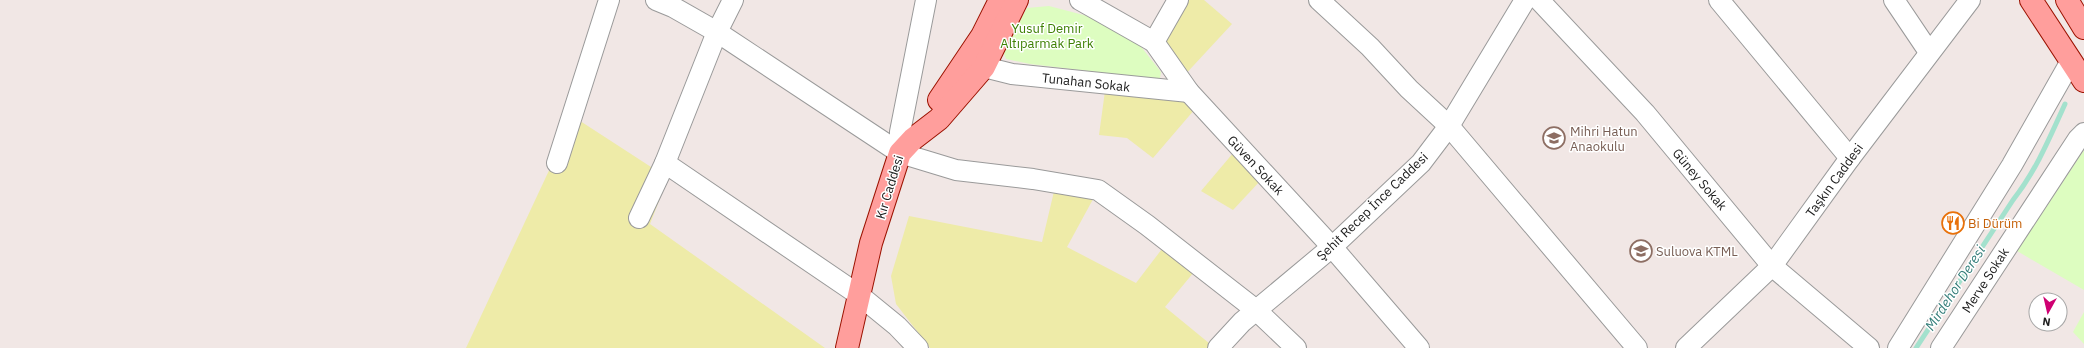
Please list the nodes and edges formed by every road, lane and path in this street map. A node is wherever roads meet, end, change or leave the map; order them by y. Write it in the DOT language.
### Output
graph roads {
  1 [pos="609,0"];
  2 [pos="656,0"];
  3 [pos="732,0"];
  4 [pos="926,0"];
  5 [pos="1000,0"];
  6 [pos="1017,0"];
  7 [pos="1080,0"];
  8 [pos="1178,0"];
  9 [pos="1319,0"];
  10 [pos="1525,0"];
  11 [pos="1539,0"];
  12 [pos="1719,0"];
  13 [pos="1894,0"];
  14 [pos="1970,0"];
  15 [pos="2031,0"];
  16 [pos="2067,0"];
  17 [pos="2084,28"];
  18 [pos="717,32"];
  19 [pos="1154,42"];
  20 [pos="1929,52"];
  21 [pos="2071,61"];
  22 [pos="984,67"];
  23 [pos="2084,81"];
  24 [pos="1189,92"];
  25 [pos="1449,126"];
  26 [pos="2084,133"];
  27 [pos="906,146"];
  28 [pos="1850,158"];
  29 [pos="556,163"];
  30 [pos="665,163"];
  31 [pos="639,218"];
  32 [pos="1332,247"];
  33 [pos="1772,266"];
  34 [pos="860,295"];
  35 [pos="1256,310"];
  36 [pos="848,348"];
  37 [pos="918,348"];
  38 [pos="1218,348"];
  39 [pos="1296,348"];
  40 [pos="1419,348"];
  41 [pos="1637,348"];
  42 [pos="1686,348"];
  43 [pos="1869,348"];
  44 [pos="1898,348"];
  45 [pos="1941,348"];
  1 -- 29 [label="street"];
  2 -- 18 [label="street"];
  3 -- 18 [label="street"];
  4 -- 27 [label="street, Kır Caddesi"];
  5 -- 27 [label="main road"];
  6 -- 22 [label="main road"];
  7 -- 19 [label="street, Güven Sokak"];
  8 -- 19 [label="street"];
  9 -- 25 [label="street"];
  10 -- 25 [label="street, Şehit Recep İnce Caddesi"];
  11 -- 33 [label="street, Güney Sokak"];
  12 -- 28 [label="street"];
  13 -- 20 [label="street"];
  14 -- 20 [label="street, Taşkın Caddesi"];
  15 -- 21 [label="main road"];
  16 -- 17 [label="main road"];
  18 -- 27 [label="street"];
  18 -- 30 [label="street"];
  19 -- 24 [label="street, Güven Sokak"];
  20 -- 28 [label="street, Taşkın Caddesi"];
  21 -- 23 [label="main road"];
  21 -- 44 [label="street"];
  22 -- 24 [label="street, Tunahan Sokak"];
  22 -- 27 [label="main road"];
  24 -- 32 [label="street, Güven Sokak"];
  25 -- 32 [label="street, Şehit Recep İnce Caddesi"];
  25 -- 41 [label="street"];
  26 -- 45 [label="street, Merve Sokak"];
  27 -- 34 [label="main road, Kır Caddesi"];
  27 -- 35 [label="street"];
  28 -- 33 [label="street, Taşkın Caddesi"];
  30 -- 31 [label="street"];
  30 -- 34 [label="street"];
  32 -- 35 [label="street, Şehit Recep İnce Caddesi"];
  32 -- 40 [label="street, Güven Sokak"];
  33 -- 42 [label="street, Taşkın Caddesi"];
  33 -- 43 [label="street, Güney Sokak"];
  34 -- 36 [label="main road, Kır Caddesi"];
  34 -- 37 [label="street"];
  35 -- 38 [label="street, Şehit Recep İnce Caddesi"];
  35 -- 39 [label="street"];
}
